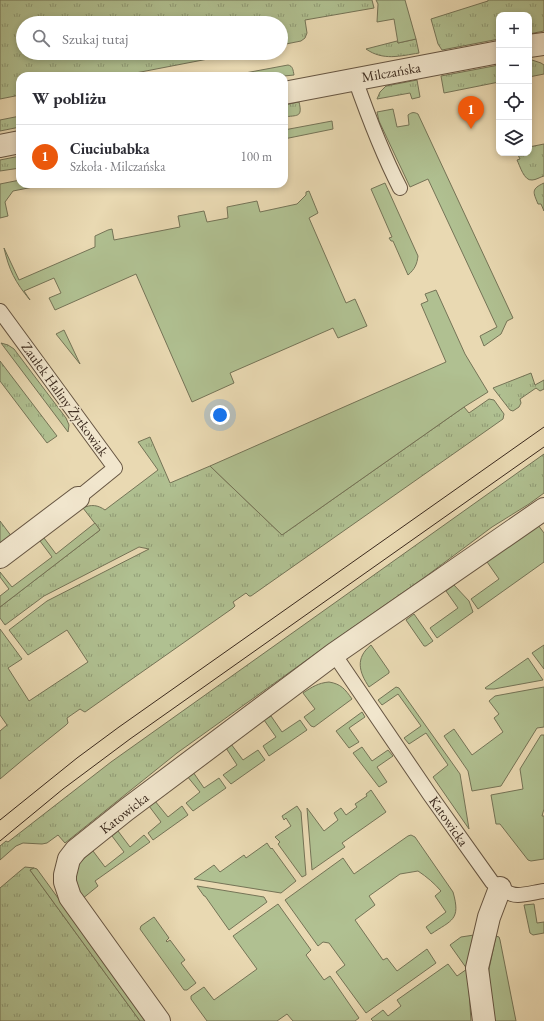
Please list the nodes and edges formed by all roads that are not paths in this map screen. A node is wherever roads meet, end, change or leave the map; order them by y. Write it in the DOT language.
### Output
graph roads {
  1 [pos="544,44"];
  2 [pos="532,46"];
  3 [pos="496,53"];
  4 [pos="355,79"];
  5 [pos="288,92"];
  6 [pos="16,143"];
  7 [pos="0,146"];
  8 [pos="400,188"];
  9 [pos="2,319"];
  10 [pos="78,498"];
  11 [pos="544,509"];
  12 [pos="0,557"];
  13 [pos="334,654"];
  14 [pos="500,888"];
  15 [pos="544,891"];
  16 [pos="159,1021"];
  17 [pos="484,1021"];
  1 -- 2 [label="street"];
  3 -- 4 [label="street, Milczańska"];
  4 -- 5 [label="street, Milczańska"];
  4 -- 8 [label="lane"];
  6 -- 7 [label="street"];
  9 -- 10 [label="lane, Zaułek Haliny Żytkowiak"];
  10 -- 12 [label="street"];
  11 -- 13 [label="street, Katowicka"];
  13 -- 14 [label="lane, Katowicka"];
  13 -- 16 [label="street, Katowicka"];
  14 -- 15 [label="lane, Katowicka"];
  14 -- 17 [label="street"];
}
